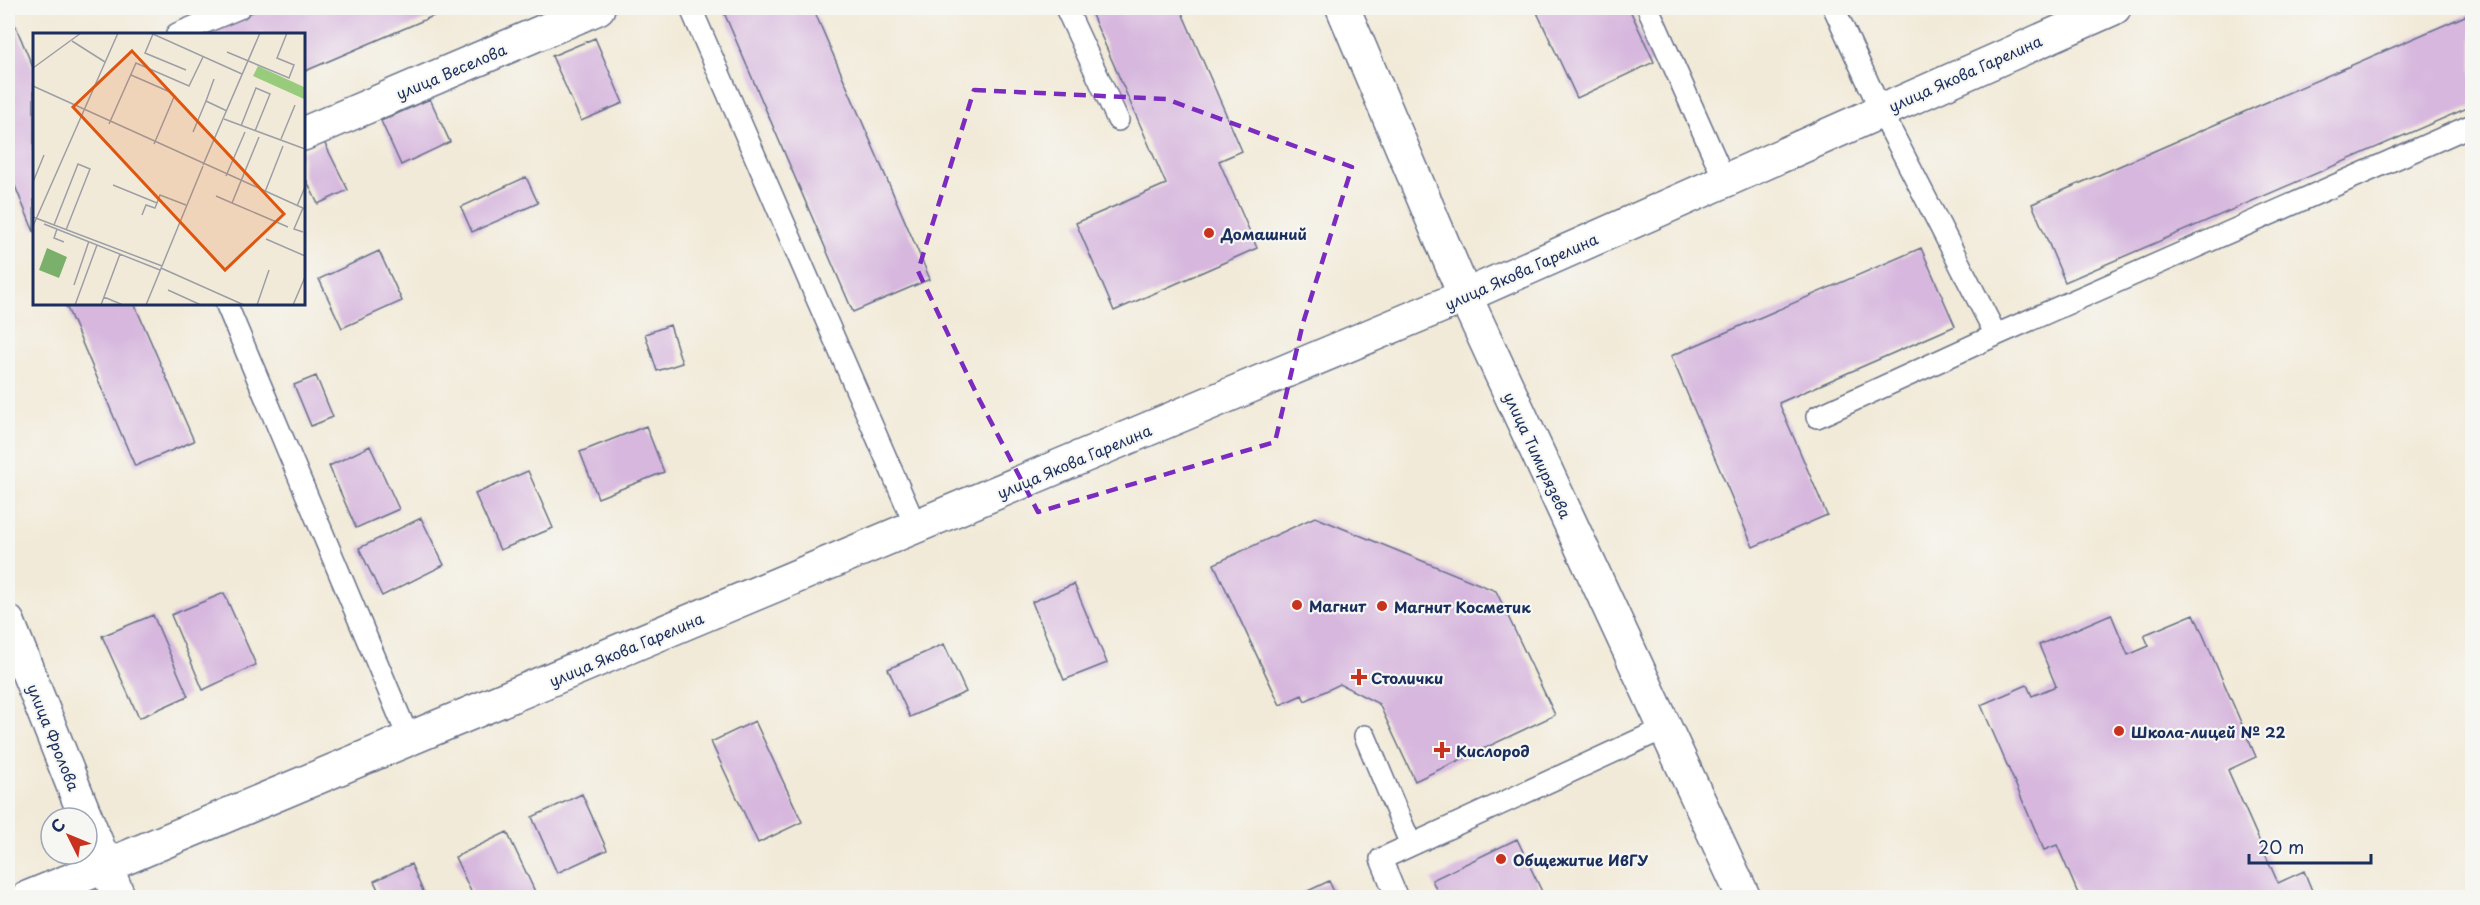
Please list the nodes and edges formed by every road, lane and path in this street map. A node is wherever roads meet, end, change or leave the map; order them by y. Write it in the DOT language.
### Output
graph roads {
  1 [pos="239,8"];
  2 [pos="598,8"];
  3 [pos="1066,8"];
  4 [pos="1343,8"];
  5 [pos="1648,8"];
  6 [pos="1834,8"];
  7 [pos="2114,8"];
  8 [pos="692,11"];
  9 [pos="179,33"];
  10 [pos="1881,111"];
  11 [pos="1118,120"];
  12 [pos="2472,126"];
  13 [pos="304,134"];
  14 [pos="1725,181"];
  15 [pos="1465,296"];
  16 [pos="226,304"];
  17 [pos="1996,335"];
  18 [pos="1817,417"];
  19 [pos="916,527"];
  20 [pos="8,622"];
  21 [pos="1665,728"];
  22 [pos="1365,736"];
  23 [pos="409,739"];
  24 [pos="82,806"];
  25 [pos="1411,845"];
  26 [pos="99,849"];
  27 [pos="106,866"];
  28 [pos="27,897"];
  29 [pos="119,897"];
  30 [pos="1397,897"];
  31 [pos="1744,897"];
  1 -- 9 [label="lane"];
  2 -- 13 [label="main road, улица Веселова"];
  3 -- 11 [label="lane"];
  4 -- 15 [label="main road, улица Тимирязева"];
  5 -- 14 [label="lane"];
  6 -- 10 [label="lane"];
  7 -- 10 [label="main road, улица Якова Гарелина"];
  8 -- 19 [label="lane"];
  10 -- 14 [label="main road, улица Якова Гарелина"];
  10 -- 17 [label="lane"];
  12 -- 17 [label="lane"];
  14 -- 15 [label="main road, улица Якова Гарелина"];
  15 -- 19 [label="main road, улица Якова Гарелина"];
  15 -- 21 [label="main road, улица Тимирязева"];
  16 -- 23 [label="lane"];
  17 -- 18 [label="lane"];
  19 -- 23 [label="main road, улица Якова Гарелина"];
  20 -- 24 [label="main road, улица Фролова"];
  21 -- 25 [label="lane"];
  21 -- 31 [label="main road, улица Тимирязева"];
  22 -- 25 [label="lane"];
  23 -- 27 [label="main road, улица Якова Гарелина"];
  25 -- 30 [label="lane"];
  26 -- 27 [label="main road, улица Фролова"];
  27 -- 28 [label="main road, улица Якова Гарелина"];
  27 -- 29 [label="main road, улица Фролова"];
}
